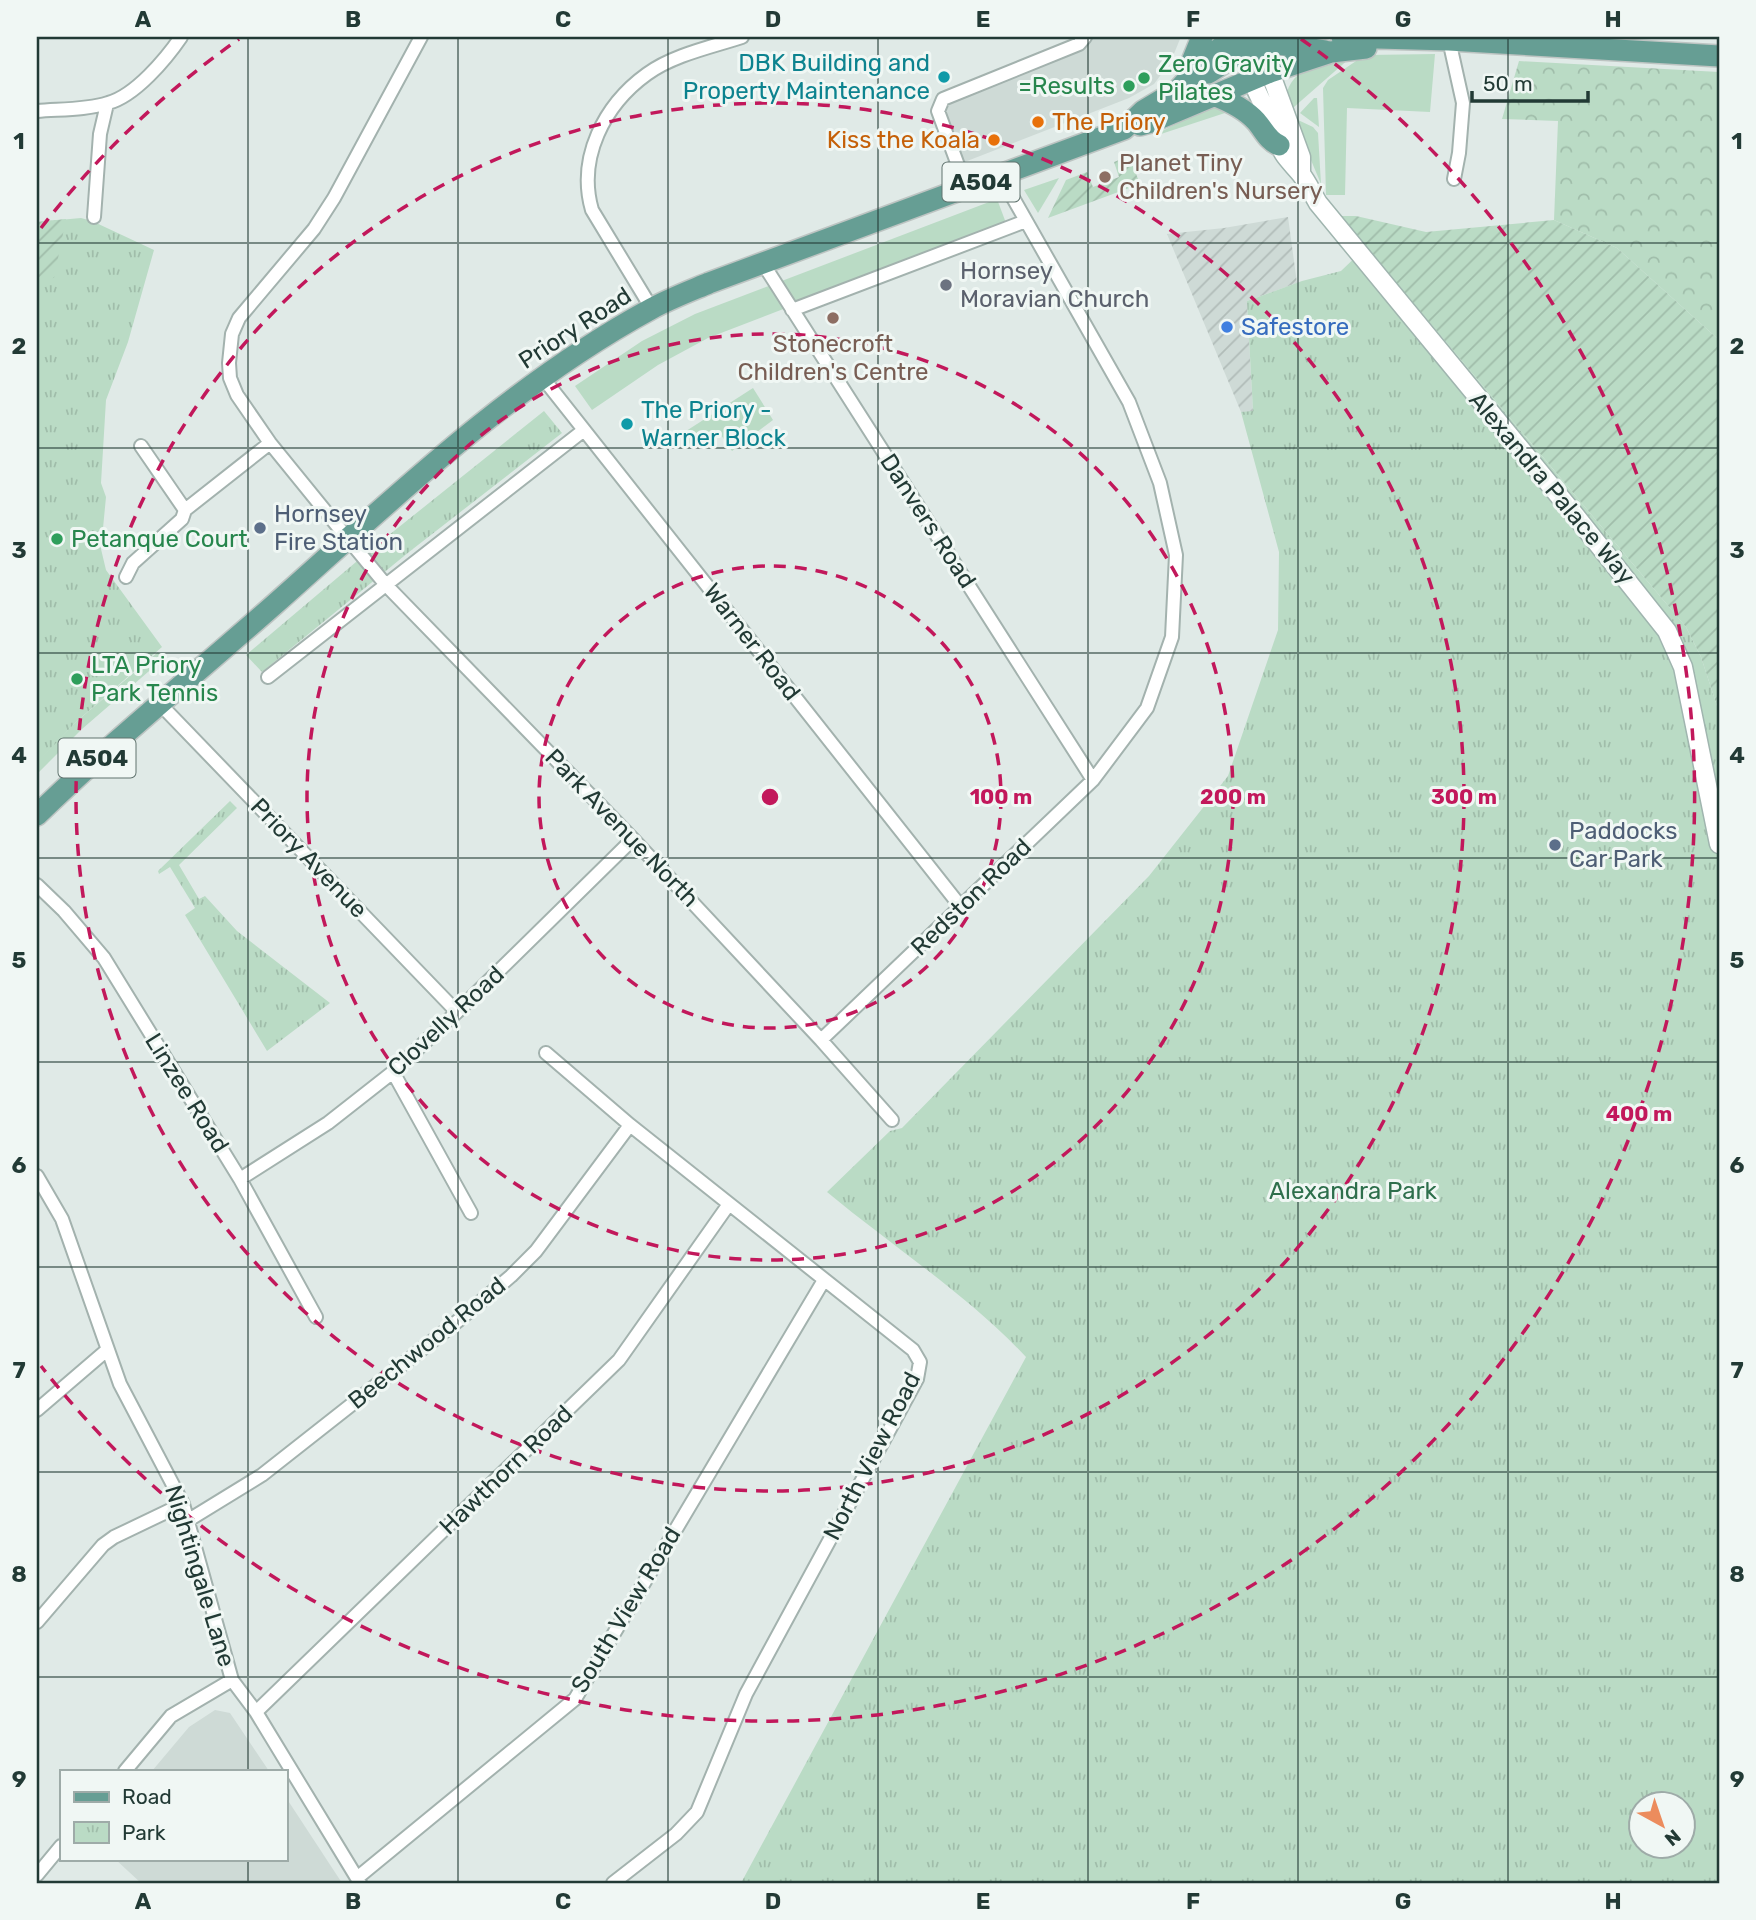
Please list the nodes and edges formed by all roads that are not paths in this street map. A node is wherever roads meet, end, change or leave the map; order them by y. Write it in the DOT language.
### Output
graph roads {
  1 [pos="181,37"];
  2 [pos="421,37"];
  3 [pos="741,37"];
  4 [pos="1084,37"];
  5 [pos="1202,37"];
  6 [pos="1258,40"];
  7 [pos="1449,40"];
  8 [pos="1235,41"];
  9 [pos="1534,41"];
  10 [pos="1336,44"];
  11 [pos="1719,56"];
  12 [pos="1260,76"];
  13 [pos="1178,90"];
  14 [pos="1213,95"];
  15 [pos="107,104"];
  16 [pos="37,111"];
  17 [pos="1124,129"];
  18 [pos="1279,145"];
  19 [pos="1301,174"];
  20 [pos="1000,175"];
  21 [pos="1454,179"];
  22 [pos="966,187"];
  23 [pos="94,216"];
  24 [pos="1026,221"];
  25 [pos="762,262"];
  26 [pos="652,309"];
  27 [pos="792,310"];
  28 [pos="543,378"];
  29 [pos="584,430"];
  30 [pos="270,443"];
  31 [pos="141,446"];
  32 [pos="185,509"];
  33 [pos="348,539"];
  34 [pos="126,577"];
  35 [pos="386,585"];
  36 [pos="268,677"];
  37 [pos="160,704"];
  38 [pos="1093,780"];
  39 [pos="37,815"];
  40 [pos="633,839"];
  41 [pos="1719,844"];
  42 [pos="37,885"];
  43 [pos="961,907"];
  44 [pos="457,1012"];
  45 [pos="821,1040"];
  46 [pos="546,1053"];
  47 [pos="393,1072"];
  48 [pos="892,1120"];
  49 [pos="630,1125"];
  50 [pos="37,1176"];
  51 [pos="240,1179"];
  52 [pos="729,1204"];
  53 [pos="471,1213"];
  54 [pos="824,1280"];
  55 [pos="316,1317"];
  56 [pos="107,1350"];
  57 [pos="37,1410"];
  58 [pos="183,1504"];
  59 [pos="187,1521"];
  60 [pos="37,1622"];
  61 [pos="232,1680"];
  62 [pos="256,1712"];
  63 [pos="126,1770"];
  64 [pos="60,1847"];
  65 [pos="37,1875"];
  66 [pos="359,1881"];
  67 [pos="614,1883"];
  1 -- 15 [label="street"];
  2 -- 30 [label="street, Park Avenue North"];
  3 -- 26 [label="street"];
  4 -- 22 [label="street"];
  5 -- 13 [label="main road"];
  6 -- 8 [label="main road"];
  6 -- 10 [label="main road"];
  6 -- 12 [label="main road"];
  7 -- 9 [label="main road, A504"];
  7 -- 10 [label="main road, A504"];
  7 -- 21 [label="street"];
  8 -- 12 [label="main road"];
  8 -- 13 [label="main road, Priory Road / A504"];
  9 -- 11 [label="main road, A504"];
  10 -- 12 [label="main road, A504"];
  12 -- 14 [label="main road, A504"];
  12 -- 18 [label="street, Alexandra Palace Way"];
  12 -- 19 [label="street, Alexandra Palace Way"];
  13 -- 17 [label="main road, Priory Road / A504"];
  14 -- 17 [label="main road, A504"];
  14 -- 18 [label="main road"];
  15 -- 16 [label="street"];
  15 -- 23 [label="street"];
  17 -- 20 [label="main road, Priory Road / A504"];
  18 -- 19 [label="street, Alexandra Palace Way"];
  19 -- 41 [label="street, Alexandra Palace Way"];
  20 -- 22 [label="main road, Priory Road / A504"];
  20 -- 24 [label="street, Redston Road"];
  22 -- 25 [label="main road, Priory Road / A504"];
  24 -- 27 [label="street"];
  24 -- 38 [label="street, Redston Road"];
  25 -- 26 [label="main road, Priory Road / A504"];
  25 -- 27 [label="street, Danvers Road"];
  26 -- 28 [label="main road, Priory Road / A504"];
  27 -- 38 [label="street, Danvers Road"];
  28 -- 29 [label="street, Warner Road"];
  28 -- 33 [label="main road, Priory Road / A504"];
  29 -- 35 [label="street"];
  29 -- 43 [label="street, Warner Road"];
  30 -- 32 [label="street"];
  30 -- 33 [label="street, Park Avenue North"];
  31 -- 32 [label="street"];
  32 -- 34 [label="street"];
  33 -- 35 [label="street, Park Avenue North"];
  33 -- 37 [label="main road, Priory Road / A504"];
  35 -- 36 [label="street"];
  35 -- 40 [label="street, Park Avenue North"];
  37 -- 39 [label="main road, Priory Road / A504"];
  37 -- 44 [label="street, Priory Avenue"];
  38 -- 43 [label="street, Redston Road"];
  40 -- 44 [label="street, Clovelly Road"];
  40 -- 45 [label="street, Park Avenue North"];
  42 -- 51 [label="street, Linzee Road"];
  43 -- 45 [label="street, Redston Road"];
  44 -- 47 [label="street, Clovelly Road"];
  45 -- 48 [label="street, Park Avenue North"];
  46 -- 49 [label="street, North View Road"];
  47 -- 51 [label="street, Clovelly Road"];
  47 -- 53 [label="street"];
  49 -- 52 [label="street, North View Road"];
  49 -- 59 [label="street, Beechwood Road"];
  50 -- 56 [label="street, Nightingale Lane"];
  51 -- 55 [label="street, Linzee Road"];
  52 -- 54 [label="street, North View Road"];
  52 -- 62 [label="street, Hawthorn Road"];
  54 -- 66 [label="street, South View Road"];
  54 -- 67 [label="street, North View Road"];
  56 -- 57 [label="street"];
  56 -- 58 [label="street, Nightingale Lane"];
  58 -- 59 [label="street, Nightingale Lane"];
  58 -- 60 [label="street"];
  59 -- 61 [label="street, Nightingale Lane"];
  61 -- 62 [label="street, Nightingale Lane"];
  61 -- 63 [label="street"];
  62 -- 66 [label="street, Nightingale Lane"];
  64 -- 65 [label="street"];
}
